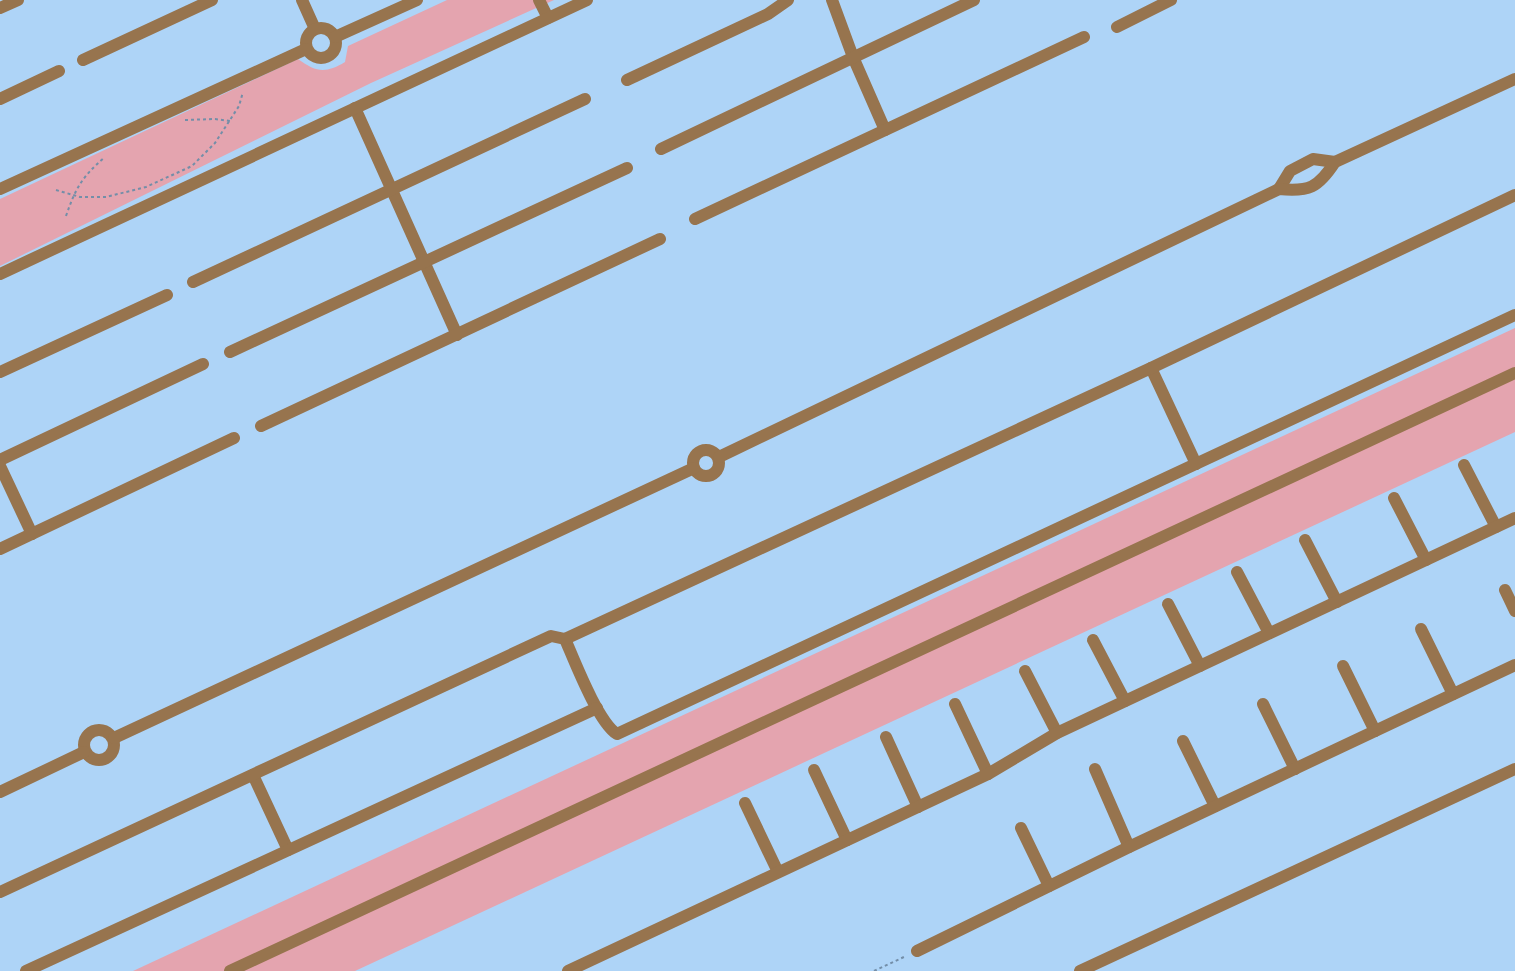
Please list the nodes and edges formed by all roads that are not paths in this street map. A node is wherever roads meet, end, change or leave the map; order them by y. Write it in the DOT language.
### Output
graph roads {
  1 [pos="18,0"];
  2 [pos="212,0"];
  3 [pos="302,0"];
  4 [pos="417,0"];
  5 [pos="539,0"];
  6 [pos="587,0"];
  7 [pos="788,0"];
  8 [pos="832,0"];
  9 [pos="974,0"];
  10 [pos="1171,0"];
  11 [pos="0,8"];
  12 [pos="548,18"];
  13 [pos="1117,27"];
  14 [pos="315,29"];
  15 [pos="335,37"];
  16 [pos="1084,37"];
  17 [pos="306,49"];
  18 [pos="853,57"];
  19 [pos="83,60"];
  20 [pos="59,71"];
  21 [pos="627,80"];
  22 [pos="1515,80"];
  23 [pos="0,99"];
  24 [pos="585,99"];
  25 [pos="356,108"];
  26 [pos="885,130"];
  27 [pos="661,149"];
  28 [pos="1335,162"];
  29 [pos="627,168"];
  30 [pos="0,189"];
  31 [pos="1279,189"];
  32 [pos="392,190"];
  33 [pos="1515,195"];
  34 [pos="695,219"];
  35 [pos="660,239"];
  36 [pos="424,262"];
  37 [pos="0,274"];
  38 [pos="193,282"];
  39 [pos="166,295"];
  40 [pos="1515,315"];
  41 [pos="457,335"];
  42 [pos="230,352"];
  43 [pos="203,364"];
  44 [pos="1151,368"];
  45 [pos="0,372"];
  46 [pos="1515,373"];
  47 [pos="261,426"];
  48 [pos="234,438"];
  49 [pos="718,457"];
  50 [pos="0,460"];
  51 [pos="1196,464"];
  52 [pos="1464,465"];
  53 [pos="0,466"];
  54 [pos="694,468"];
  55 [pos="1394,498"];
  56 [pos="1515,518"];
  57 [pos="1496,527"];
  58 [pos="32,534"];
  59 [pos="1305,540"];
  60 [pos="0,549"];
  61 [pos="1426,560"];
  62 [pos="1237,572"];
  63 [pos="1504,590"];
  64 [pos="1337,602"];
  65 [pos="1168,604"];
  66 [pos="1515,611"];
  67 [pos="1421,629"];
  68 [pos="1269,633"];
  69 [pos="565,639"];
  70 [pos="1093,640"];
  71 [pos="1515,665"];
  72 [pos="1200,666"];
  73 [pos="1343,666"];
  74 [pos="1025,671"];
  75 [pos="1454,694"];
  76 [pos="1125,701"];
  77 [pos="955,704"];
  78 [pos="1263,704"];
  79 [pos="597,708"];
  80 [pos="1375,731"];
  81 [pos="1057,733"];
  82 [pos="886,737"];
  83 [pos="114,738"];
  84 [pos="1183,741"];
  85 [pos="84,752"];
  86 [pos="1095,769"];
  87 [pos="1295,769"];
  88 [pos="1515,769"];
  89 [pos="814,770"];
  90 [pos="988,774"];
  91 [pos="253,775"];
  92 [pos="0,792"];
  93 [pos="745,803"];
  94 [pos="1215,806"];
  95 [pos="918,807"];
  96 [pos="1021,828"];
  97 [pos="847,840"];
  98 [pos="1129,847"];
  99 [pos="288,850"];
  100 [pos="778,873"];
  101 [pos="1048,886"];
  102 [pos="0,892"];
  103 [pos="917,951"];
  104 [pos="26,971"];
  105 [pos="230,971"];
  106 [pos="568,971"];
  107 [pos="1080,971"];
  1 -- 11 [label="street"];
  2 -- 19 [label="street"];
  3 -- 14 [label="street"];
  4 -- 15 [label="street"];
  5 -- 12 [label="street"];
  6 -- 12 [label="street"];
  7 -- 21 [label="street"];
  8 -- 18 [label="street"];
  9 -- 18 [label="street"];
  10 -- 13 [label="street"];
  12 -- 25 [label="street"];
  14 -- 15 [label="street"];
  14 -- 17 [label="street"];
  15 -- 17 [label="street"];
  16 -- 26 [label="street"];
  17 -- 30 [label="street"];
  18 -- 26 [label="street"];
  18 -- 27 [label="street"];
  20 -- 23 [label="street"];
  22 -- 28 [label="street"];
  24 -- 32 [label="street"];
  25 -- 32 [label="street"];
  25 -- 37 [label="street"];
  26 -- 34 [label="street"];
  28 -- 31 [label="street"];
  28 -- 31 [label="street"];
  29 -- 36 [label="street"];
  31 -- 49 [label="street"];
  32 -- 36 [label="street"];
  32 -- 38 [label="street"];
  33 -- 44 [label="street"];
  35 -- 41 [label="street"];
  36 -- 41 [label="street"];
  36 -- 42 [label="street"];
  39 -- 45 [label="street"];
  40 -- 51 [label="street"];
  41 -- 47 [label="street"];
  43 -- 50 [label="street"];
  44 -- 51 [label="street"];
  44 -- 69 [label="street"];
  46 -- 105 [label="street"];
  48 -- 58 [label="street"];
  49 -- 54 [label="street"];
  49 -- 54 [label="street"];
  51 -- 79 [label="street"];
  52 -- 57 [label="street"];
  53 -- 58 [label="street"];
  54 -- 83 [label="street"];
  55 -- 61 [label="street"];
  56 -- 57 [label="street"];
  57 -- 61 [label="street"];
  58 -- 60 [label="street"];
  59 -- 64 [label="street"];
  61 -- 64 [label="street"];
  62 -- 68 [label="street"];
  63 -- 66 [label="street"];
  64 -- 68 [label="street"];
  65 -- 72 [label="street"];
  67 -- 75 [label="street"];
  68 -- 72 [label="street"];
  69 -- 79 [label="street"];
  69 -- 91 [label="street"];
  70 -- 76 [label="street"];
  71 -- 75 [label="street"];
  72 -- 76 [label="street"];
  73 -- 80 [label="street"];
  74 -- 81 [label="street"];
  75 -- 80 [label="street"];
  76 -- 81 [label="street"];
  77 -- 90 [label="street"];
  78 -- 87 [label="street"];
  79 -- 99 [label="street"];
  80 -- 87 [label="street"];
  81 -- 90 [label="street"];
  82 -- 95 [label="street"];
  83 -- 85 [label="street"];
  83 -- 85 [label="street"];
  84 -- 94 [label="street"];
  85 -- 92 [label="street"];
  86 -- 98 [label="street"];
  87 -- 94 [label="street"];
  88 -- 107 [label="street"];
  89 -- 97 [label="street"];
  90 -- 95 [label="street"];
  91 -- 99 [label="street"];
  91 -- 102 [label="street"];
  93 -- 100 [label="street"];
  94 -- 98 [label="street"];
  95 -- 97 [label="street"];
  96 -- 101 [label="street"];
  97 -- 100 [label="street"];
  98 -- 101 [label="street"];
  99 -- 104 [label="street"];
  100 -- 106 [label="street"];
  101 -- 103 [label="street"];
}
